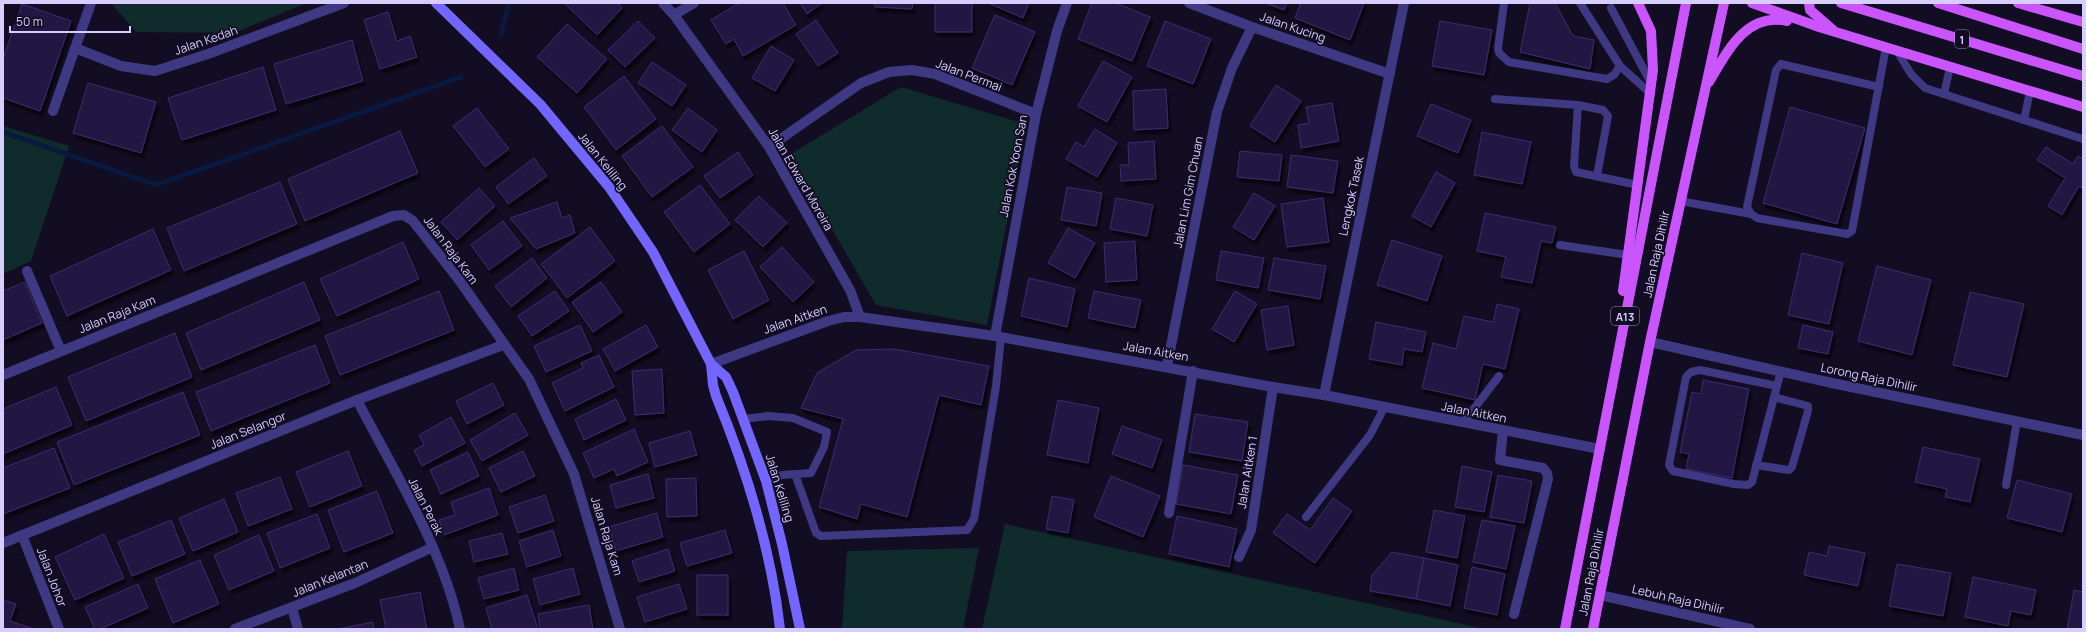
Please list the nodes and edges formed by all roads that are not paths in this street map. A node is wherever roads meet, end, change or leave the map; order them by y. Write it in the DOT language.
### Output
graph roads {
  1 [pos="91,3"];
  2 [pos="344,3"];
  3 [pos="663,3"];
  4 [pos="694,3"];
  5 [pos="1068,3"];
  6 [pos="1189,3"];
  7 [pos="1404,3"];
  8 [pos="1504,3"];
  9 [pos="1580,3"];
  10 [pos="1638,3"];
  11 [pos="1686,3"];
  12 [pos="1724,3"];
  13 [pos="1752,3"];
  14 [pos="1809,3"];
  15 [pos="1841,3"];
  16 [pos="1938,3"];
  17 [pos="2018,3"];
  18 [pos="442,5"];
  19 [pos="1612,8"];
  20 [pos="674,15"];
  21 [pos="2083,22"];
  22 [pos="1252,27"];
  23 [pos="1819,27"];
  24 [pos="1836,32"];
  25 [pos="75,48"];
  26 [pos="1886,48"];
  27 [pos="2083,49"];
  28 [pos="1897,51"];
  29 [pos="1620,66"];
  30 [pos="1950,67"];
  31 [pos="1390,74"];
  32 [pos="2083,76"];
  33 [pos="1879,87"];
  34 [pos="1651,88"];
  35 [pos="1704,90"];
  36 [pos="2030,91"];
  37 [pos="1944,94"];
  38 [pos="1495,99"];
  39 [pos="1578,105"];
  40 [pos="2083,107"];
  41 [pos="53,111"];
  42 [pos="1036,114"];
  43 [pos="2024,120"];
  44 [pos="2083,139"];
  45 [pos="769,147"];
  46 [pos="1597,176"];
  47 [pos="1638,185"];
  48 [pos="1680,201"];
  49 [pos="1751,214"];
  50 [pos="1560,246"];
  51 [pos="1628,256"];
  52 [pos="27,271"];
  53 [pos="860,317"];
  54 [pos="998,336"];
  55 [pos="1650,342"];
  56 [pos="503,345"];
  57 [pos="61,351"];
  58 [pos="711,364"];
  59 [pos="1167,366"];
  60 [pos="1781,371"];
  61 [pos="1193,372"];
  62 [pos="3,375"];
  63 [pos="1498,376"];
  64 [pos="1777,386"];
  65 [pos="1273,387"];
  66 [pos="1324,395"];
  67 [pos="1774,397"];
  68 [pos="1609,398"];
  69 [pos="357,400"];
  70 [pos="1384,408"];
  71 [pos="744,419"];
  72 [pos="2017,421"];
  73 [pos="1463,423"];
  74 [pos="1503,430"];
  75 [pos="2083,435"];
  76 [pos="1600,448"];
  77 [pos="1756,465"];
  78 [pos="795,474"];
  79 [pos="766,481"];
  80 [pos="2006,485"];
  81 [pos="1170,513"];
  82 [pos="1306,517"];
  83 [pos="22,535"];
  84 [pos="3,543"];
  85 [pos="433,547"];
  86 [pos="1239,558"];
  87 [pos="1600,595"];
  88 [pos="292,608"];
  89 [pos="1514,614"];
  90 [pos="58,629"];
  91 [pos="235,629"];
  92 [pos="298,629"];
  93 [pos="460,629"];
  94 [pos="620,629"];
  95 [pos="780,629"];
  96 [pos="800,629"];
  97 [pos="1565,629"];
  98 [pos="1593,629"];
  99 [pos="1750,629"];
  1 -- 25 [label="street"];
  2 -- 25 [label="street, Jalan Kedah"];
  3 -- 20 [label="street, Jalan Edward Moreira"];
  4 -- 20 [label="street"];
  5 -- 42 [label="street, Jalan Kok Yoon San"];
  6 -- 22 [label="street, Jalan Kucing"];
  7 -- 31 [label="street, Lengkok Tasek"];
  8 -- 29 [label="lane"];
  9 -- 29 [label="lane"];
  10 -- 34 [label="main road"];
  11 -- 68 [label="main road, Jalan Raja Dihilir / A13"];
  12 -- 35 [label="main road, Jalan Raja Dihilir / A13"];
  13 -- 23 [label="main road"];
  14 -- 24 [label="main road"];
  15 -- 32 [label="main road, 1"];
  16 -- 27 [label="main road, 1"];
  17 -- 21 [label="main road"];
  18 -- 58 [label="main road, Jalan Keliling"];
  19 -- 34 [label="lane"];
  20 -- 45 [label="street, Jalan Edward Moreira"];
  22 -- 31 [label="street, Jalan Kucing"];
  22 -- 59 [label="street, Jalan Lim Gim Chuan"];
  23 -- 24 [label="main road"];
  23 -- 35 [label="main road"];
  24 -- 26 [label="main road"];
  25 -- 41 [label="street"];
  26 -- 28 [label="main road"];
  26 -- 33 [label="lane"];
  28 -- 30 [label="main road"];
  28 -- 37 [label="lane"];
  29 -- 34 [label="lane"];
  30 -- 36 [label="main road"];
  30 -- 37 [label="lane"];
  31 -- 66 [label="street, Lengkok Tasek"];
  33 -- 49 [label="lane"];
  33 -- 49 [label="lane"];
  34 -- 47 [label="main road"];
  35 -- 48 [label="main road, Jalan Raja Dihilir / A13"];
  36 -- 40 [label="main road"];
  36 -- 43 [label="lane"];
  37 -- 43 [label="lane"];
  38 -- 39 [label="lane"];
  39 -- 46 [label="lane"];
  39 -- 46 [label="lane"];
  42 -- 45 [label="street, Jalan Permai"];
  42 -- 54 [label="street, Jalan Kok Yoon San"];
  43 -- 44 [label="lane"];
  45 -- 53 [label="street, Jalan Edward Moreira"];
  46 -- 47 [label="lane"];
  47 -- 51 [label="main road"];
  48 -- 49 [label="lane"];
  48 -- 55 [label="main road, Jalan Raja Dihilir / A13"];
  50 -- 51 [label="lane"];
  51 -- 68 [label="main road"];
  52 -- 57 [label="street"];
  53 -- 54 [label="street, Jalan Aitken"];
  53 -- 58 [label="street, Jalan Aitken"];
  54 -- 59 [label="street, Jalan Aitken"];
  54 -- 78 [label="lane"];
  55 -- 60 [label="street, Lorong Raja Dihilir"];
  55 -- 87 [label="main road, Jalan Raja Dihilir / A13"];
  56 -- 57 [label="street, Jalan Raja Kam"];
  56 -- 69 [label="street, Jalan Selangor"];
  56 -- 94 [label="street, Jalan Raja Kam"];
  57 -- 62 [label="street, Jalan Raja Kam"];
  58 -- 71 [label="main road, Jalan Keliling"];
  58 -- 95 [label="main road, Jalan Keliling"];
  59 -- 61 [label="street, Jalan Aitken"];
  60 -- 64 [label="lane"];
  60 -- 72 [label="street, Lorong Raja Dihilir"];
  61 -- 65 [label="street, Jalan Aitken"];
  61 -- 81 [label="street"];
  63 -- 73 [label="lane"];
  64 -- 67 [label="lane"];
  64 -- 77 [label="lane"];
  65 -- 66 [label="street, Jalan Aitken"];
  65 -- 86 [label="street, Jalan Aitken 1"];
  66 -- 70 [label="street, Jalan Aitken"];
  67 -- 77 [label="lane"];
  67 -- 77 [label="lane"];
  68 -- 76 [label="main road, Jalan Raja Dihilir / A13"];
  69 -- 83 [label="street, Jalan Selangor"];
  69 -- 85 [label="street, Jalan Perak"];
  70 -- 73 [label="street, Jalan Aitken"];
  70 -- 82 [label="lane"];
  71 -- 78 [label="lane"];
  71 -- 79 [label="main road, Jalan Keliling"];
  72 -- 75 [label="street, Lorong Raja Dihilir"];
  72 -- 80 [label="lane"];
  73 -- 74 [label="street, Jalan Aitken"];
  74 -- 76 [label="street, Jalan Aitken"];
  74 -- 89 [label="street"];
  76 -- 97 [label="main road, Jalan Raja Dihilir / A13"];
  78 -- 79 [label="lane"];
  79 -- 96 [label="main road, Jalan Keliling"];
  83 -- 84 [label="street, Jalan Selangor"];
  83 -- 90 [label="street, Jalan Johor"];
  85 -- 88 [label="street, Jalan Kelantan"];
  85 -- 93 [label="street, Jalan Perak"];
  87 -- 98 [label="main road, Jalan Raja Dihilir / A13"];
  87 -- 99 [label="street, Lebuh Raja Dihilir"];
  88 -- 91 [label="street, Jalan Kelantan"];
  88 -- 92 [label="street"];
}
